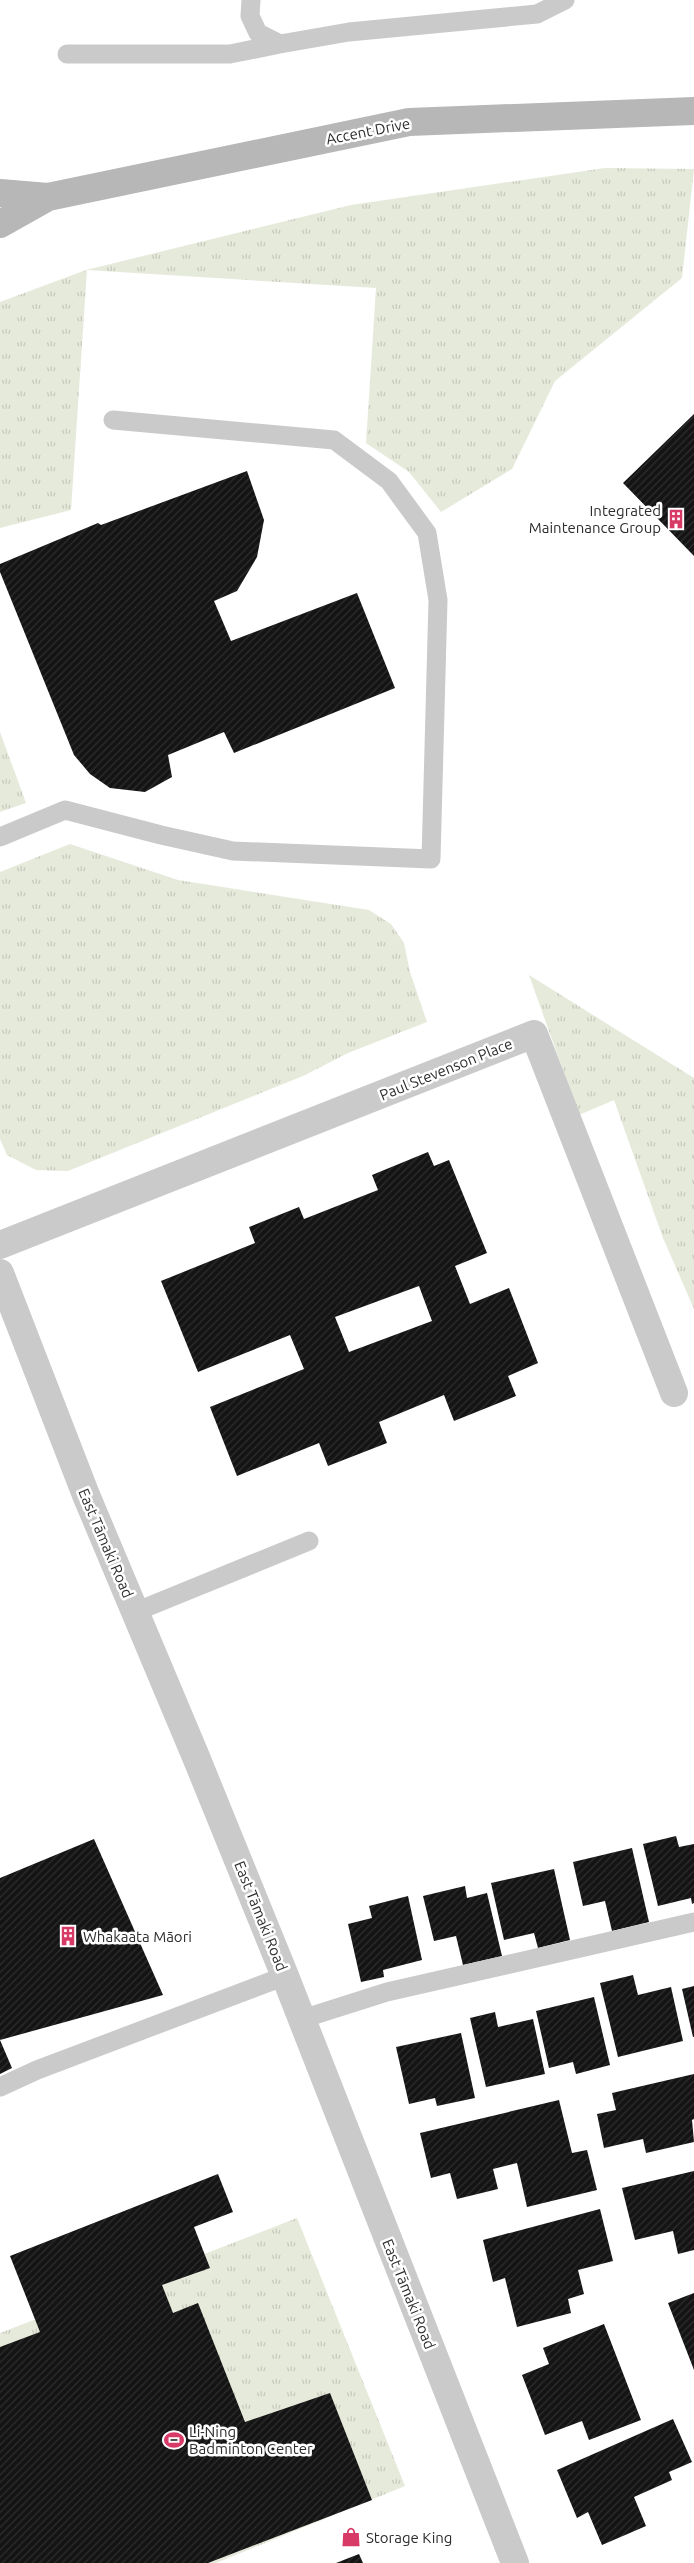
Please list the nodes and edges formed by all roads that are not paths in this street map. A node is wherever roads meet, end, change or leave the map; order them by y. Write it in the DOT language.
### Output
graph roads {
  1 [pos="251,0"];
  2 [pos="565,0"];
  3 [pos="280,44"];
  4 [pos="68,54"];
  5 [pos="694,111"];
  6 [pos="0,193"];
  7 [pos="48,197"];
  8 [pos="0,224"];
  9 [pos="113,420"];
  10 [pos="0,837"];
  11 [pos="0,1245"];
  12 [pos="0,1273"];
  13 [pos="674,1393"];
  14 [pos="309,1541"];
  15 [pos="135,1612"];
  16 [pos="694,1922"];
  17 [pos="285,1976"];
  18 [pos="302,2019"];
  19 [pos="0,2087"];
  20 [pos="515,2563"];
  1 -- 3 [label="lane"];
  2 -- 3 [label="lane"];
  3 -- 4 [label="lane"];
  5 -- 7 [label="main road, Accent Drive"];
  6 -- 7 [label="main road, Accent Drive"];
  7 -- 8 [label="main road, Accent Drive"];
  9 -- 10 [label="lane"];
  11 -- 13 [label="street, Paul Stevenson Place"];
  12 -- 15 [label="street, East Tāmaki Road"];
  14 -- 15 [label="lane"];
  15 -- 17 [label="street, East Tāmaki Road"];
  16 -- 18 [label="lane"];
  17 -- 18 [label="street, East Tāmaki Road"];
  17 -- 19 [label="lane"];
  18 -- 20 [label="street, East Tāmaki Road"];
}
